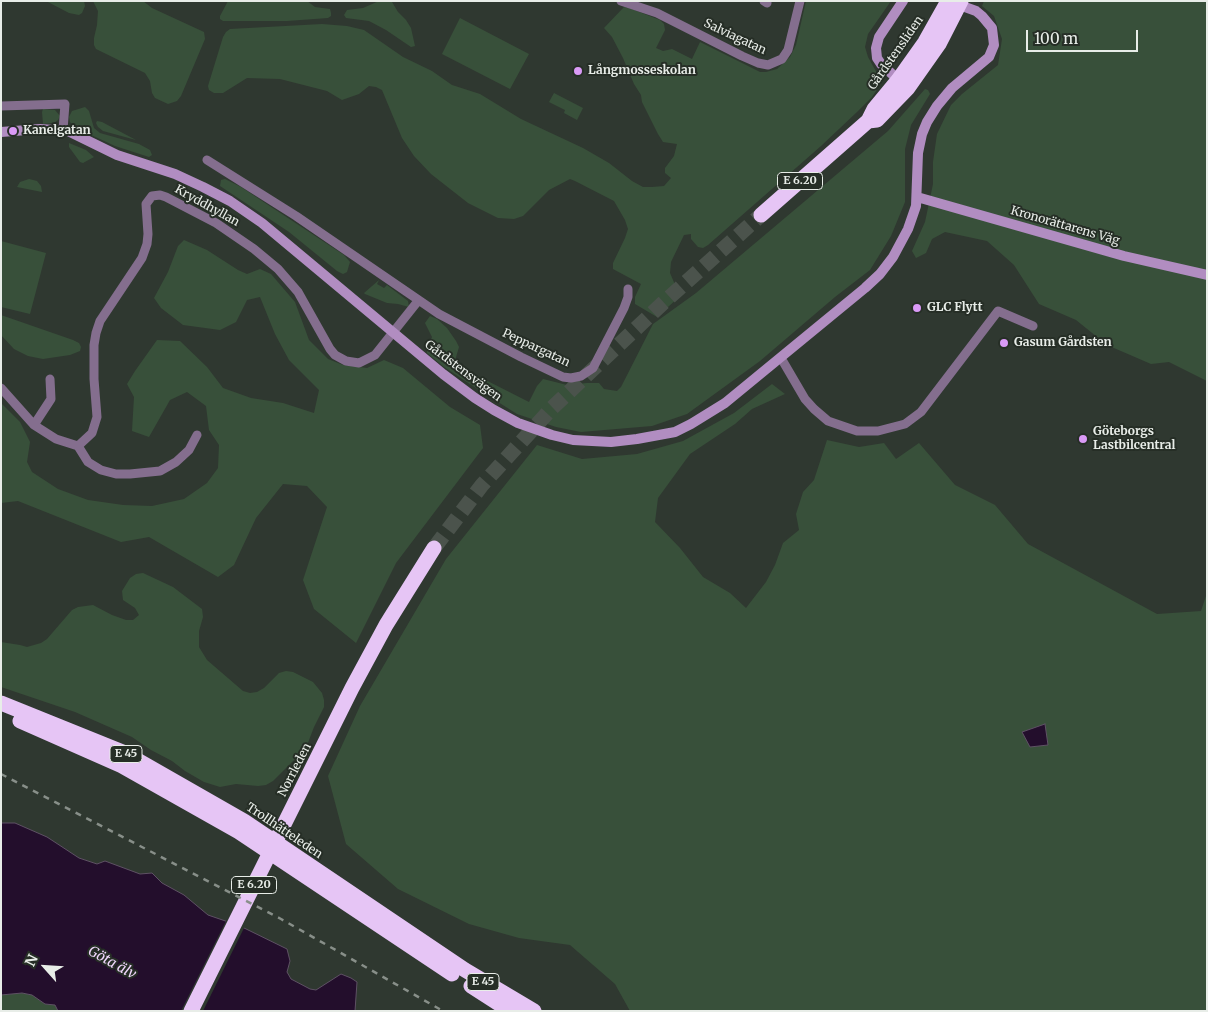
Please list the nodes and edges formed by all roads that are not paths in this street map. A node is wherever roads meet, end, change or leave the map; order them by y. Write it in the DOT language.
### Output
graph roads {
  1 [pos="621,1"];
  2 [pos="800,1"];
  3 [pos="903,1"];
  4 [pos="954,2"];
  5 [pos="903,84"];
  6 [pos="1,106"];
  7 [pos="63,130"];
  8 [pos="1,132"];
  9 [pos="207,160"];
  10 [pos="917,198"];
  11 [pos="761,215"];
  12 [pos="1207,275"];
  13 [pos="628,288"];
  14 [pos="418,301"];
  15 [pos="1033,326"];
  16 [pos="394,333"];
  17 [pos="781,358"];
  18 [pos="50,379"];
  19 [pos="1,388"];
  20 [pos="34,425"];
  21 [pos="197,435"];
  22 [pos="78,446"];
  23 [pos="434,548"];
  24 [pos="1,703"];
  25 [pos="1,714"];
  26 [pos="191,1011"];
  27 [pos="510,1011"];
  28 [pos="534,1011"];
  1 -- 2 [label="street, Salviagatan"];
  3 -- 5 [label="street"];
  4 -- 5 [label="highway, Gårdstensliden / E 6.20"];
  4 -- 10 [label="street, Gårdstensvägen"];
  5 -- 11 [label="highway, Gårdstensliden / E 6.20"];
  6 -- 7 [label="street"];
  7 -- 8 [label="street, Gårdstensvägen"];
  7 -- 16 [label="street, Gårdstensvägen"];
  9 -- 14 [label="street, Peppargatan"];
  10 -- 12 [label="street, Kronorättarens Väg"];
  10 -- 17 [label="street, Gårdstensvägen"];
  13 -- 14 [label="street, Peppargatan"];
  14 -- 16 [label="street"];
  15 -- 17 [label="street"];
  16 -- 17 [label="street, Gårdstensvägen"];
  16 -- 22 [label="street, Kryddhyllan"];
  18 -- 20 [label="street"];
  19 -- 20 [label="street"];
  20 -- 22 [label="street"];
  21 -- 22 [label="street"];
  23 -- 26 [label="highway, Norrleden / E 6.20"];
  24 -- 28 [label="highway, Trollhätteleden / E 45"];
  25 -- 27 [label="highway, Trollhätteleden / E 45"];
}
